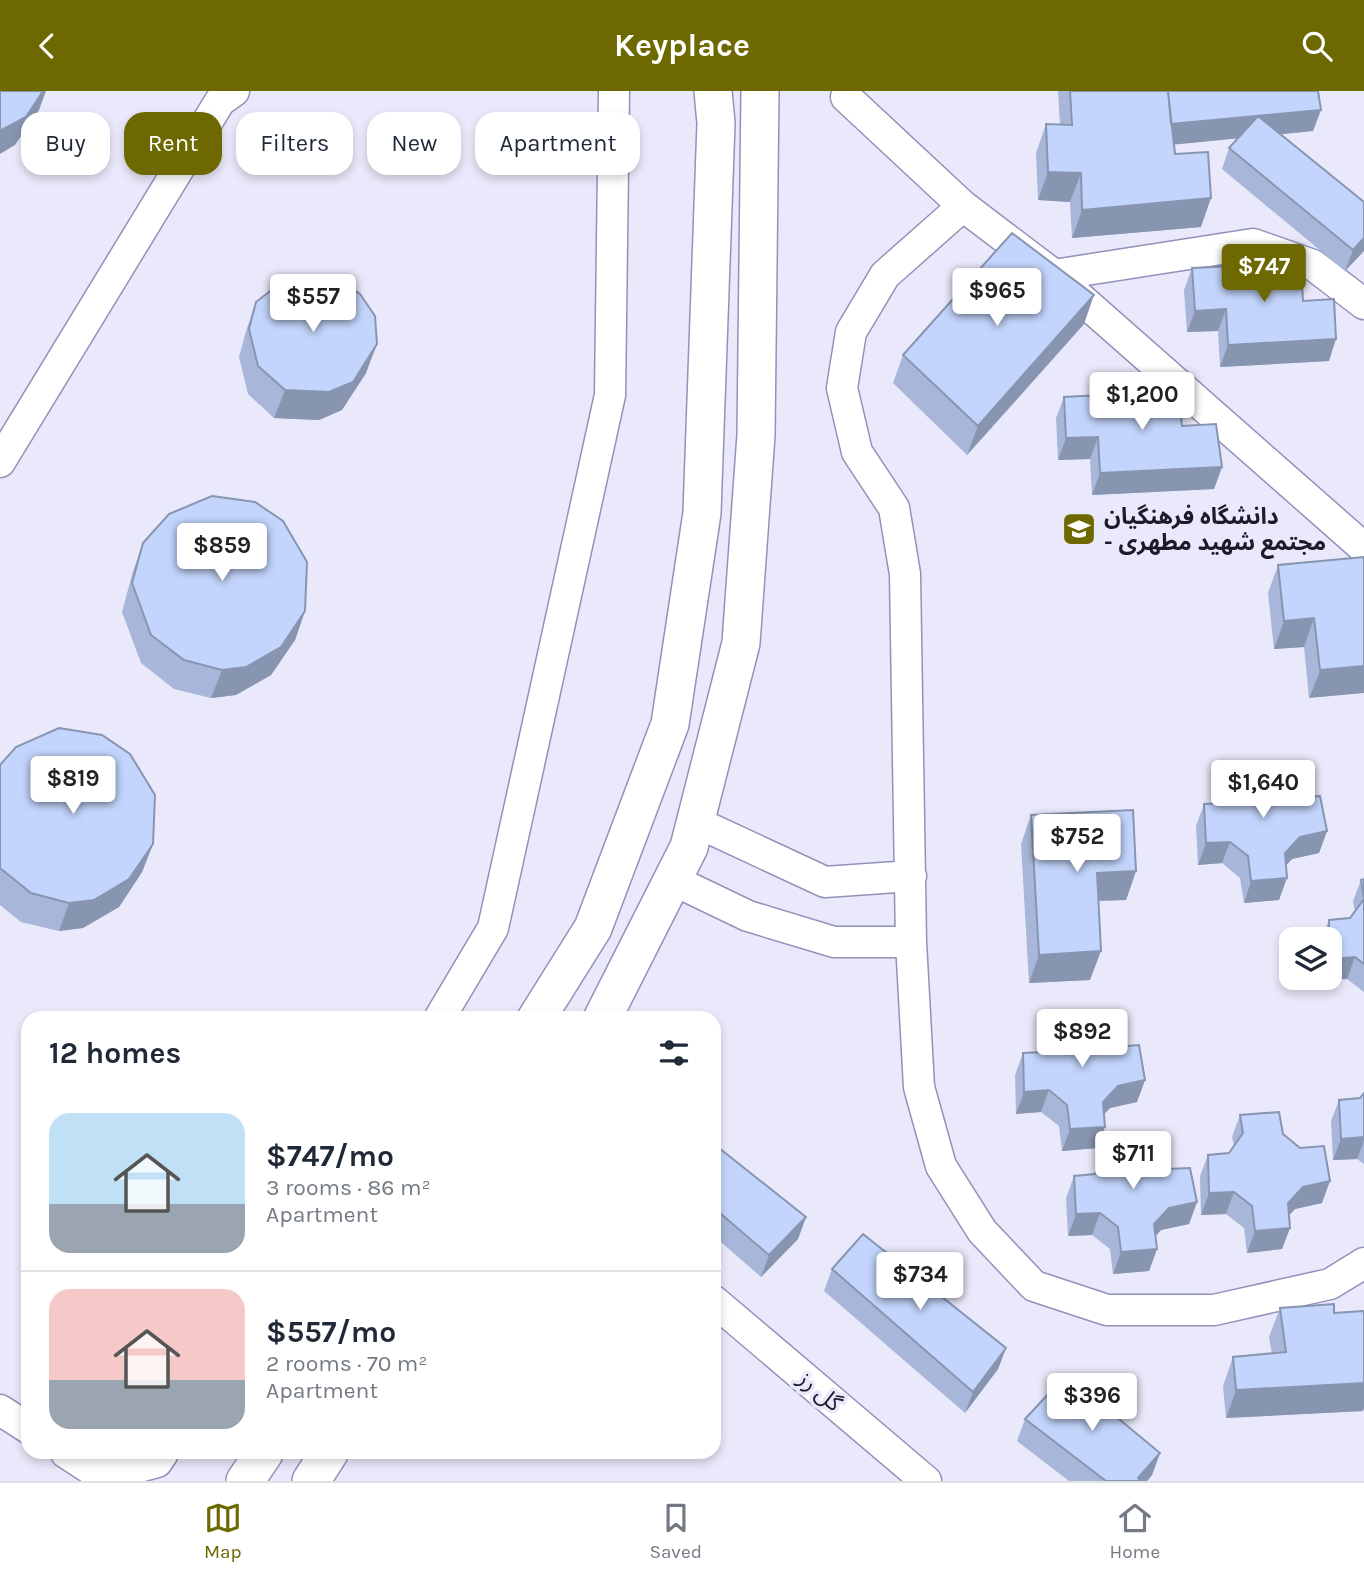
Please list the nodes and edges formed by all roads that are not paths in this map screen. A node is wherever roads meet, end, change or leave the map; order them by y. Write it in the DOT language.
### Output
graph roads {
  1 [pos="233,91"];
  2 [pos="614,91"];
  3 [pos="713,91"];
  4 [pos="760,91"];
  5 [pos="846,97"];
  6 [pos="963,206"];
  7 [pos="1054,275"];
  8 [pos="1364,304"];
  9 [pos="0,462"];
  10 [pos="1364,548"];
  11 [pos="696,822"];
  12 [pos="911,876"];
  13 [pos="673,880"];
  14 [pos="911,942"];
  15 [pos="444,1011"];
  16 [pos="541,1011"];
  17 [pos="606,1011"];
  18 [pos="1364,1263"];
  19 [pos="721,1307"];
  20 [pos="0,1410"];
  21 [pos="21,1424"];
  22 [pos="75,1459"];
  23 [pos="159,1459"];
  24 [pos="260,1459"];
  25 [pos="325,1459"];
  26 [pos="246,1481"];
  27 [pos="311,1481"];
  28 [pos="926,1481"];
  1 -- 9 [label="street"];
  2 -- 15 [label="street"];
  3 -- 16 [label="main road"];
  4 -- 11 [label="main road"];
  5 -- 6 [label="street"];
  6 -- 7 [label="street"];
  6 -- 12 [label="street"];
  7 -- 8 [label="street"];
  7 -- 10 [label="street"];
  11 -- 12 [label="street"];
  11 -- 13 [label="main road"];
  12 -- 14 [label="street"];
  13 -- 14 [label="street"];
  13 -- 17 [label="main road"];
  14 -- 18 [label="street"];
  19 -- 28 [label="street, گل رز"];
  20 -- 21 [label="street"];
  22 -- 23 [label="street"];
  24 -- 26 [label="main road"];
  25 -- 27 [label="main road"];
}
